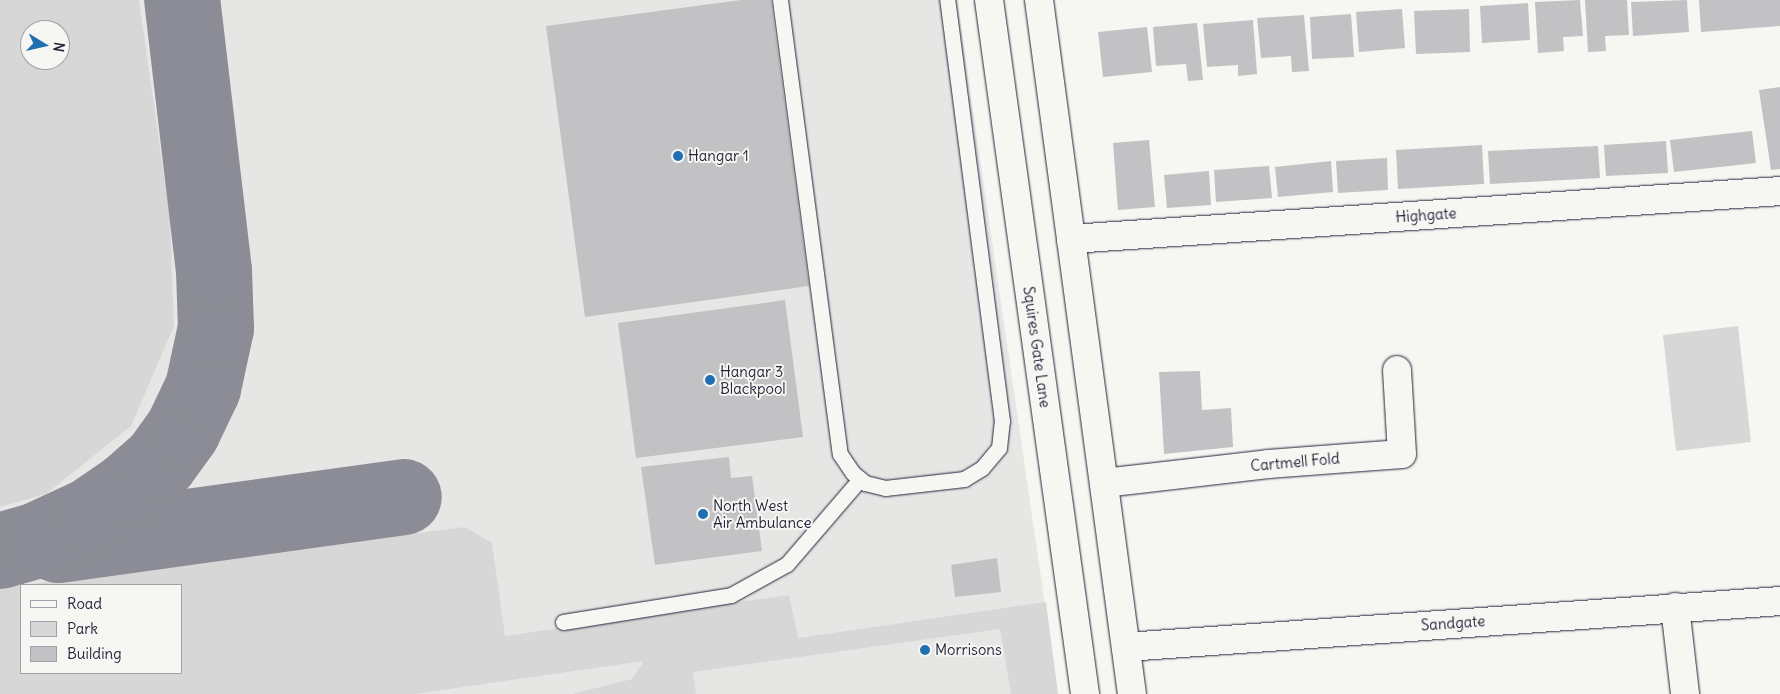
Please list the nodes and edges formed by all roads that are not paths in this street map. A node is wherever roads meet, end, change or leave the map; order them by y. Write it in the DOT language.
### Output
graph roads {
  1 [pos="780,0"];
  2 [pos="947,0"];
  3 [pos="989,0"];
  4 [pos="1039,0"];
  5 [pos="1780,191"];
  6 [pos="1071,239"];
  7 [pos="1397,370"];
  8 [pos="860,479"];
  9 [pos="1104,483"];
  10 [pos="1780,601"];
  11 [pos="1675,607"];
  12 [pos="563,622"];
  13 [pos="1126,647"];
  14 [pos="1085,694"];
  15 [pos="1132,694"];
  16 [pos="1685,694"];
  1 -- 8 [label="lane"];
  2 -- 8 [label="lane"];
  3 -- 14 [label="street, Squires Gate Lane"];
  4 -- 6 [label="street"];
  5 -- 6 [label="street, Highgate"];
  6 -- 9 [label="street"];
  7 -- 9 [label="street, Cartmell Fold"];
  8 -- 12 [label="lane"];
  9 -- 13 [label="street"];
  10 -- 11 [label="street, Sandgate"];
  11 -- 13 [label="street, Sandgate"];
  11 -- 16 [label="street"];
  13 -- 15 [label="street"];
}
